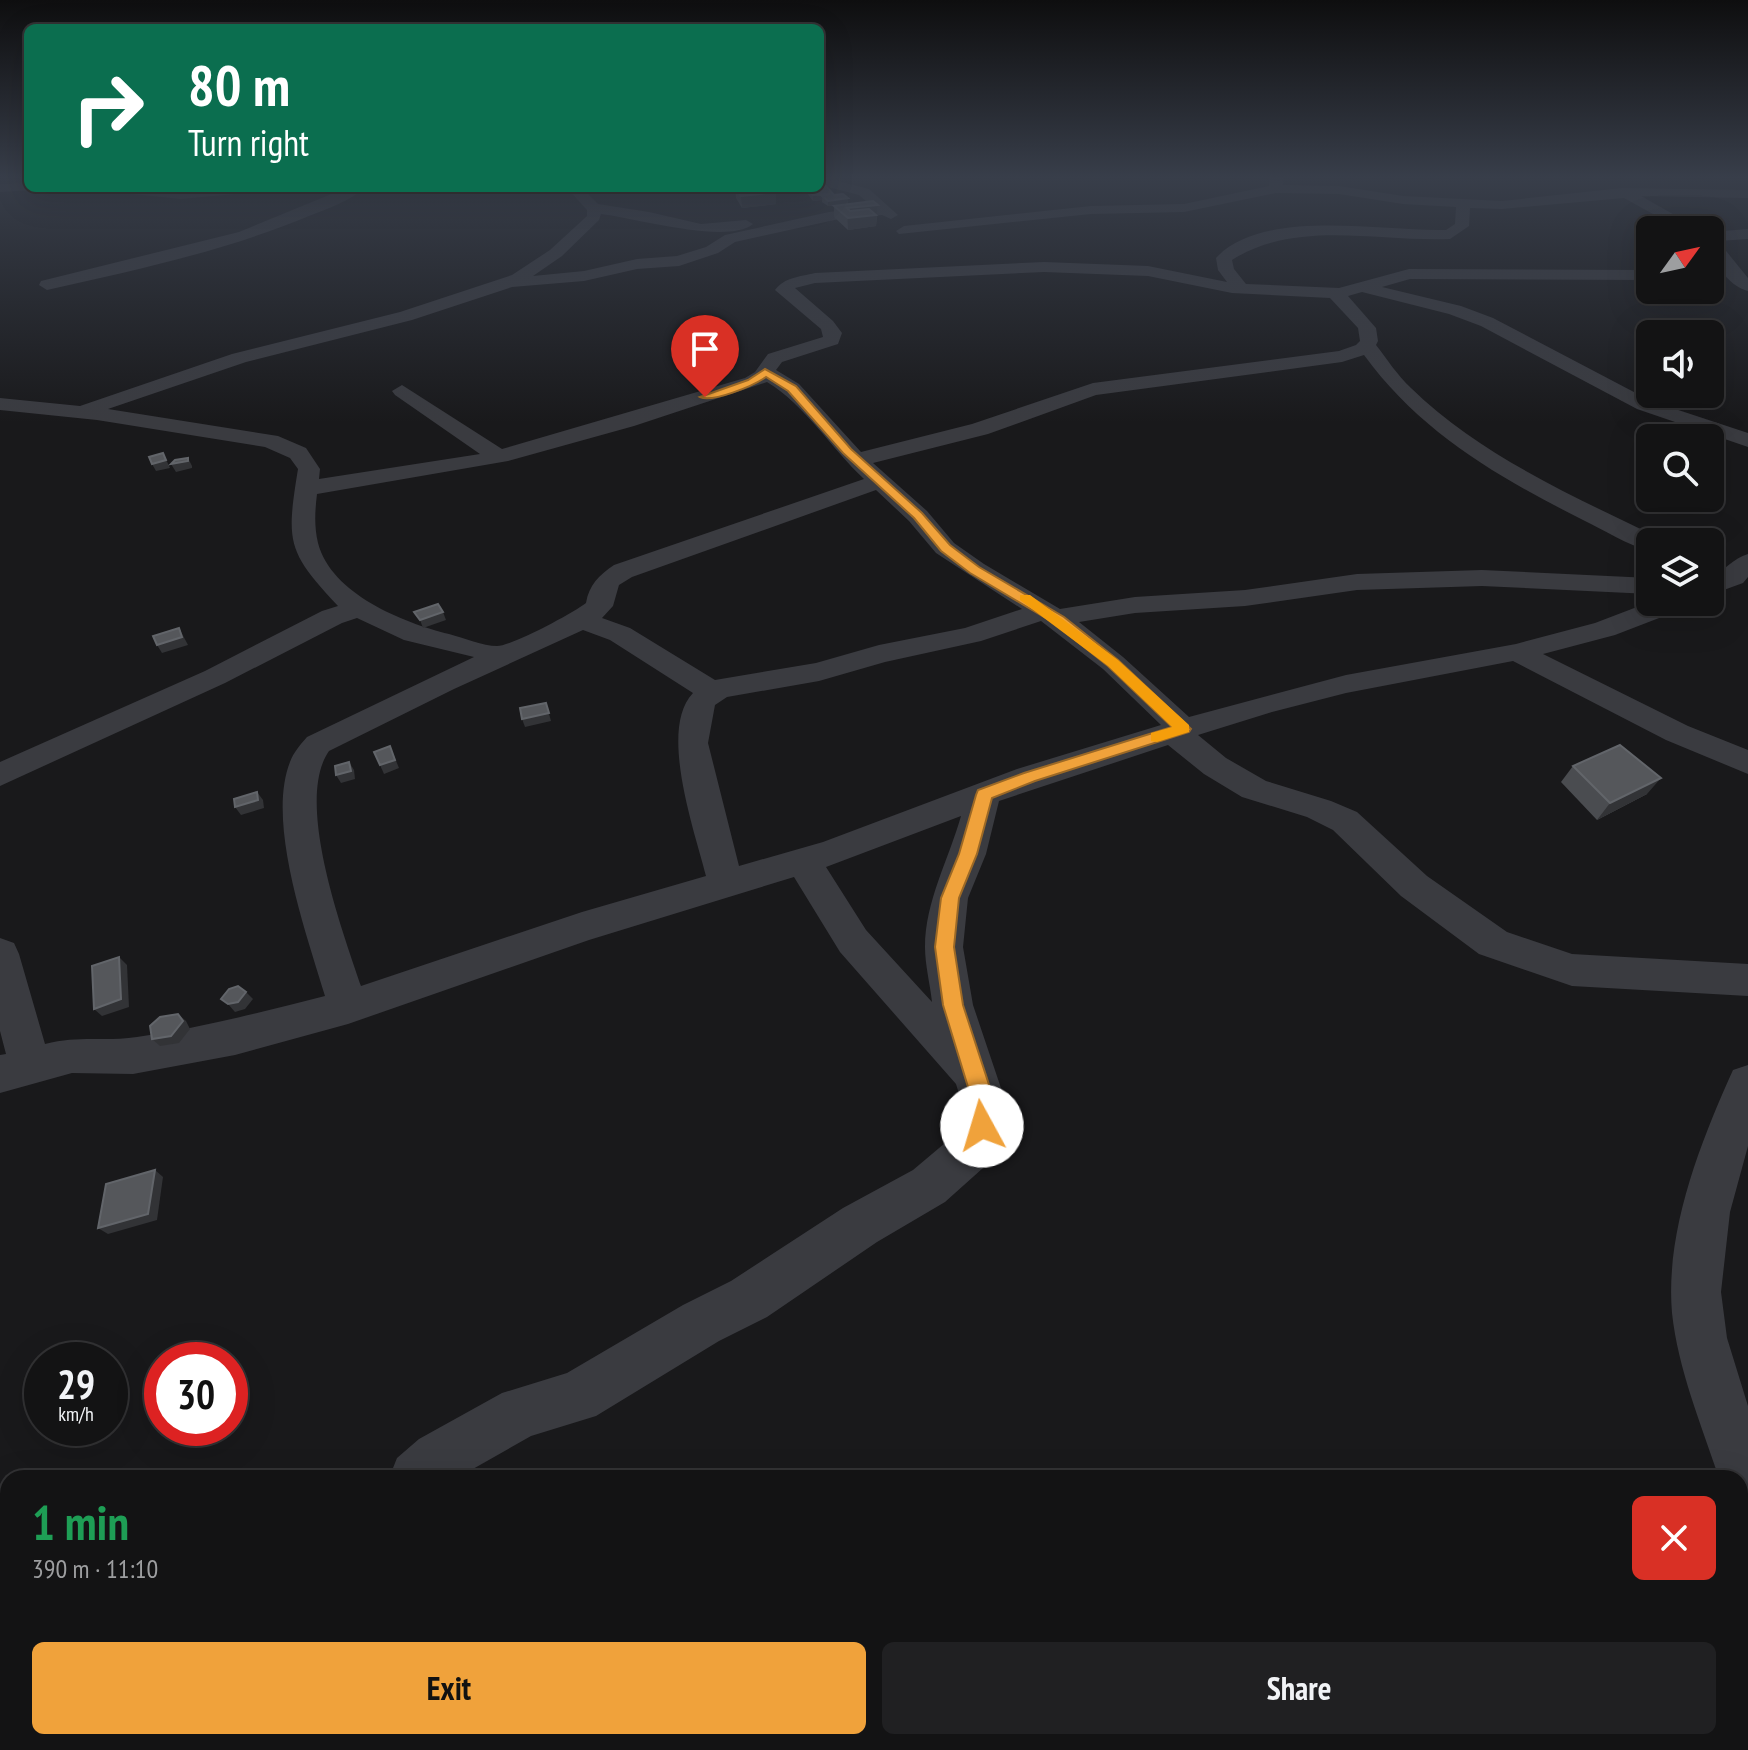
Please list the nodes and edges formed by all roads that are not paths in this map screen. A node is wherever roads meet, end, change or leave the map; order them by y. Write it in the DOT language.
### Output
graph roads {
  1 [pos="156,259"];
  2 [pos="546,259"];
  3 [pos="686,259"];
  4 [pos="936,259"];
  5 [pos="1224,259"];
  6 [pos="1724,259"];
  7 [pos="1636,275"];
  8 [pos="1724,276"];
  9 [pos="1732,276"];
  10 [pos="507,284"];
  11 [pos="47,285"];
  12 [pos="1748,286"];
  13 [pos="1366,288"];
  14 [pos="1242,289"];
  15 [pos="1335,293"];
  16 [pos="1366,345"];
  17 [pos="765,372"];
  18 [pos="402,391"];
  19 [pos="0,404"];
  20 [pos="82,413"];
  21 [pos="1748,440"];
  22 [pos="498,456"];
  23 [pos="857,460"];
  24 [pos="880,481"];
  25 [pos="308,488"];
  26 [pos="1636,536"];
  27 [pos="1636,585"];
  28 [pos="359,609"];
  29 [pos="1050,614"];
  30 [pos="1639,616"];
  31 [pos="582,620"];
  32 [pos="1517,652"];
  33 [pos="503,656"];
  34 [pos="713,692"];
  35 [pos="1178,730"];
  36 [pos="1748,763"];
  37 [pos="0,775"];
  38 [pos="984,795"];
  39 [pos="803,861"];
  40 [pos="726,884"];
  41 [pos="0,954"];
  42 [pos="1748,980"];
  43 [pos="348,1007"];
  44 [pos="15,1070"];
  45 [pos="975,1078"];
  46 [pos="1748,1084"];
  47 [pos="425,1470"];
  48 [pos="1744,1470"];
  1 -- 11 [label="street"];
  2 -- 10 [label="street"];
  3 -- 10 [label="street"];
  4 -- 14 [label="street"];
  4 -- 17 [label="street"];
  5 -- 14 [label="street"];
  6 -- 9 [label="street"];
  7 -- 13 [label="street"];
  8 -- 9 [label="street"];
  9 -- 12 [label="street"];
  10 -- 20 [label="street"];
  13 -- 15 [label="street"];
  13 -- 21 [label="street"];
  14 -- 15 [label="street"];
  15 -- 16 [label="street"];
  16 -- 23 [label="street"];
  16 -- 26 [label="street"];
  17 -- 22 [label="street"];
  17 -- 23 [label="street"];
  18 -- 22 [label="street"];
  19 -- 20 [label="street"];
  20 -- 25 [label="street"];
  22 -- 25 [label="street"];
  23 -- 24 [label="street"];
  24 -- 29 [label="street"];
  24 -- 31 [label="street"];
  25 -- 28 [label="street"];
  27 -- 29 [label="street"];
  28 -- 33 [label="street"];
  28 -- 37 [label="street"];
  29 -- 34 [label="street"];
  29 -- 35 [label="street"];
  30 -- 32 [label="street"];
  31 -- 33 [label="street"];
  31 -- 34 [label="street"];
  32 -- 35 [label="street"];
  32 -- 36 [label="street"];
  33 -- 43 [label="street"];
  34 -- 40 [label="street"];
  35 -- 38 [label="street"];
  35 -- 42 [label="street"];
  38 -- 39 [label="street"];
  38 -- 45 [label="street"];
  39 -- 40 [label="street"];
  39 -- 45 [label="street"];
  40 -- 43 [label="street"];
  41 -- 44 [label="street"];
  43 -- 44 [label="street"];
  45 -- 47 [label="street"];
  46 -- 48 [label="street"];
}
